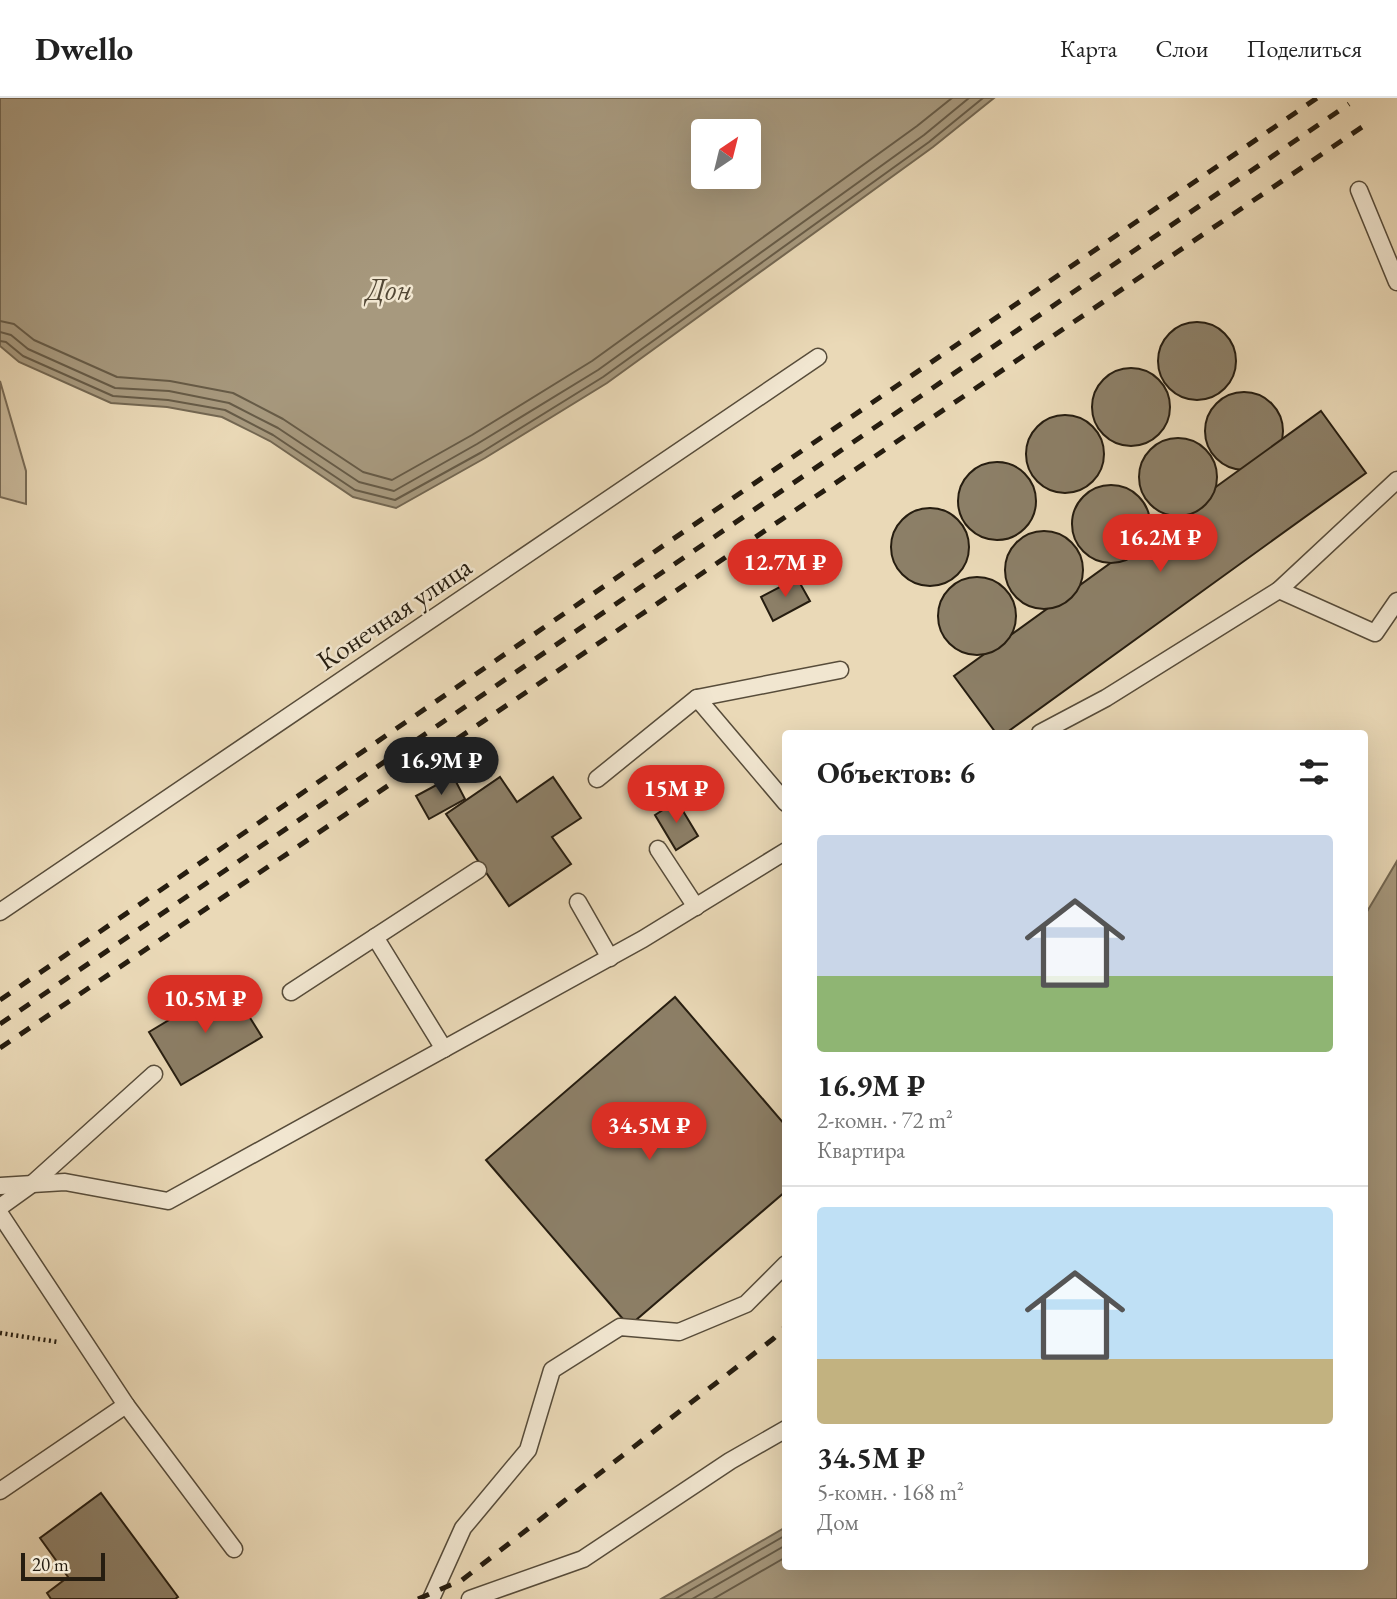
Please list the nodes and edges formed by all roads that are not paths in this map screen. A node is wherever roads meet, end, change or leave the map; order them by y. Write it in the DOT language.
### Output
graph roads {
  1 [pos="1359,190"];
  2 [pos="1397,282"];
  3 [pos="818,357"];
  4 [pos="1397,480"];
  5 [pos="1279,590"];
  6 [pos="1397,601"];
  7 [pos="840,670"];
  8 [pos="697,698"];
  9 [pos="1046,730"];
  10 [pos="597,779"];
  11 [pos="782,798"];
  12 [pos="658,849"];
  13 [pos="782,853"];
  14 [pos="478,870"];
  15 [pos="578,902"];
  16 [pos="696,907"];
  17 [pos="0,912"];
  18 [pos="374,937"];
  19 [pos="610,958"];
  20 [pos="291,992"];
  21 [pos="444,1049"];
  22 [pos="154,1074"];
  23 [pos="32,1184"];
  24 [pos="0,1186"];
  25 [pos="0,1207"];
  26 [pos="0,1214"];
  27 [pos="782,1268"];
  28 [pos="126,1405"];
  29 [pos="782,1431"];
  30 [pos="0,1491"];
  31 [pos="234,1549"];
  32 [pos="431,1599"];
  33 [pos="470,1599"];
  1 -- 2 [label="lane"];
  3 -- 17 [label="lane, Конечная улица"];
  4 -- 5 [label="lane"];
  5 -- 6 [label="lane"];
  5 -- 9 [label="lane"];
  7 -- 8 [label="lane"];
  8 -- 10 [label="lane"];
  8 -- 11 [label="lane"];
  12 -- 16 [label="lane"];
  13 -- 16 [label="lane"];
  14 -- 18 [label="lane"];
  15 -- 19 [label="lane"];
  16 -- 19 [label="lane"];
  18 -- 20 [label="lane"];
  18 -- 21 [label="lane"];
  19 -- 21 [label="lane"];
  21 -- 23 [label="lane"];
  22 -- 23 [label="lane"];
  23 -- 24 [label="lane"];
  23 -- 25 [label="lane"];
  26 -- 28 [label="lane"];
  27 -- 32 [label="lane"];
  28 -- 30 [label="lane"];
  28 -- 31 [label="lane"];
  29 -- 33 [label="lane"];
}
